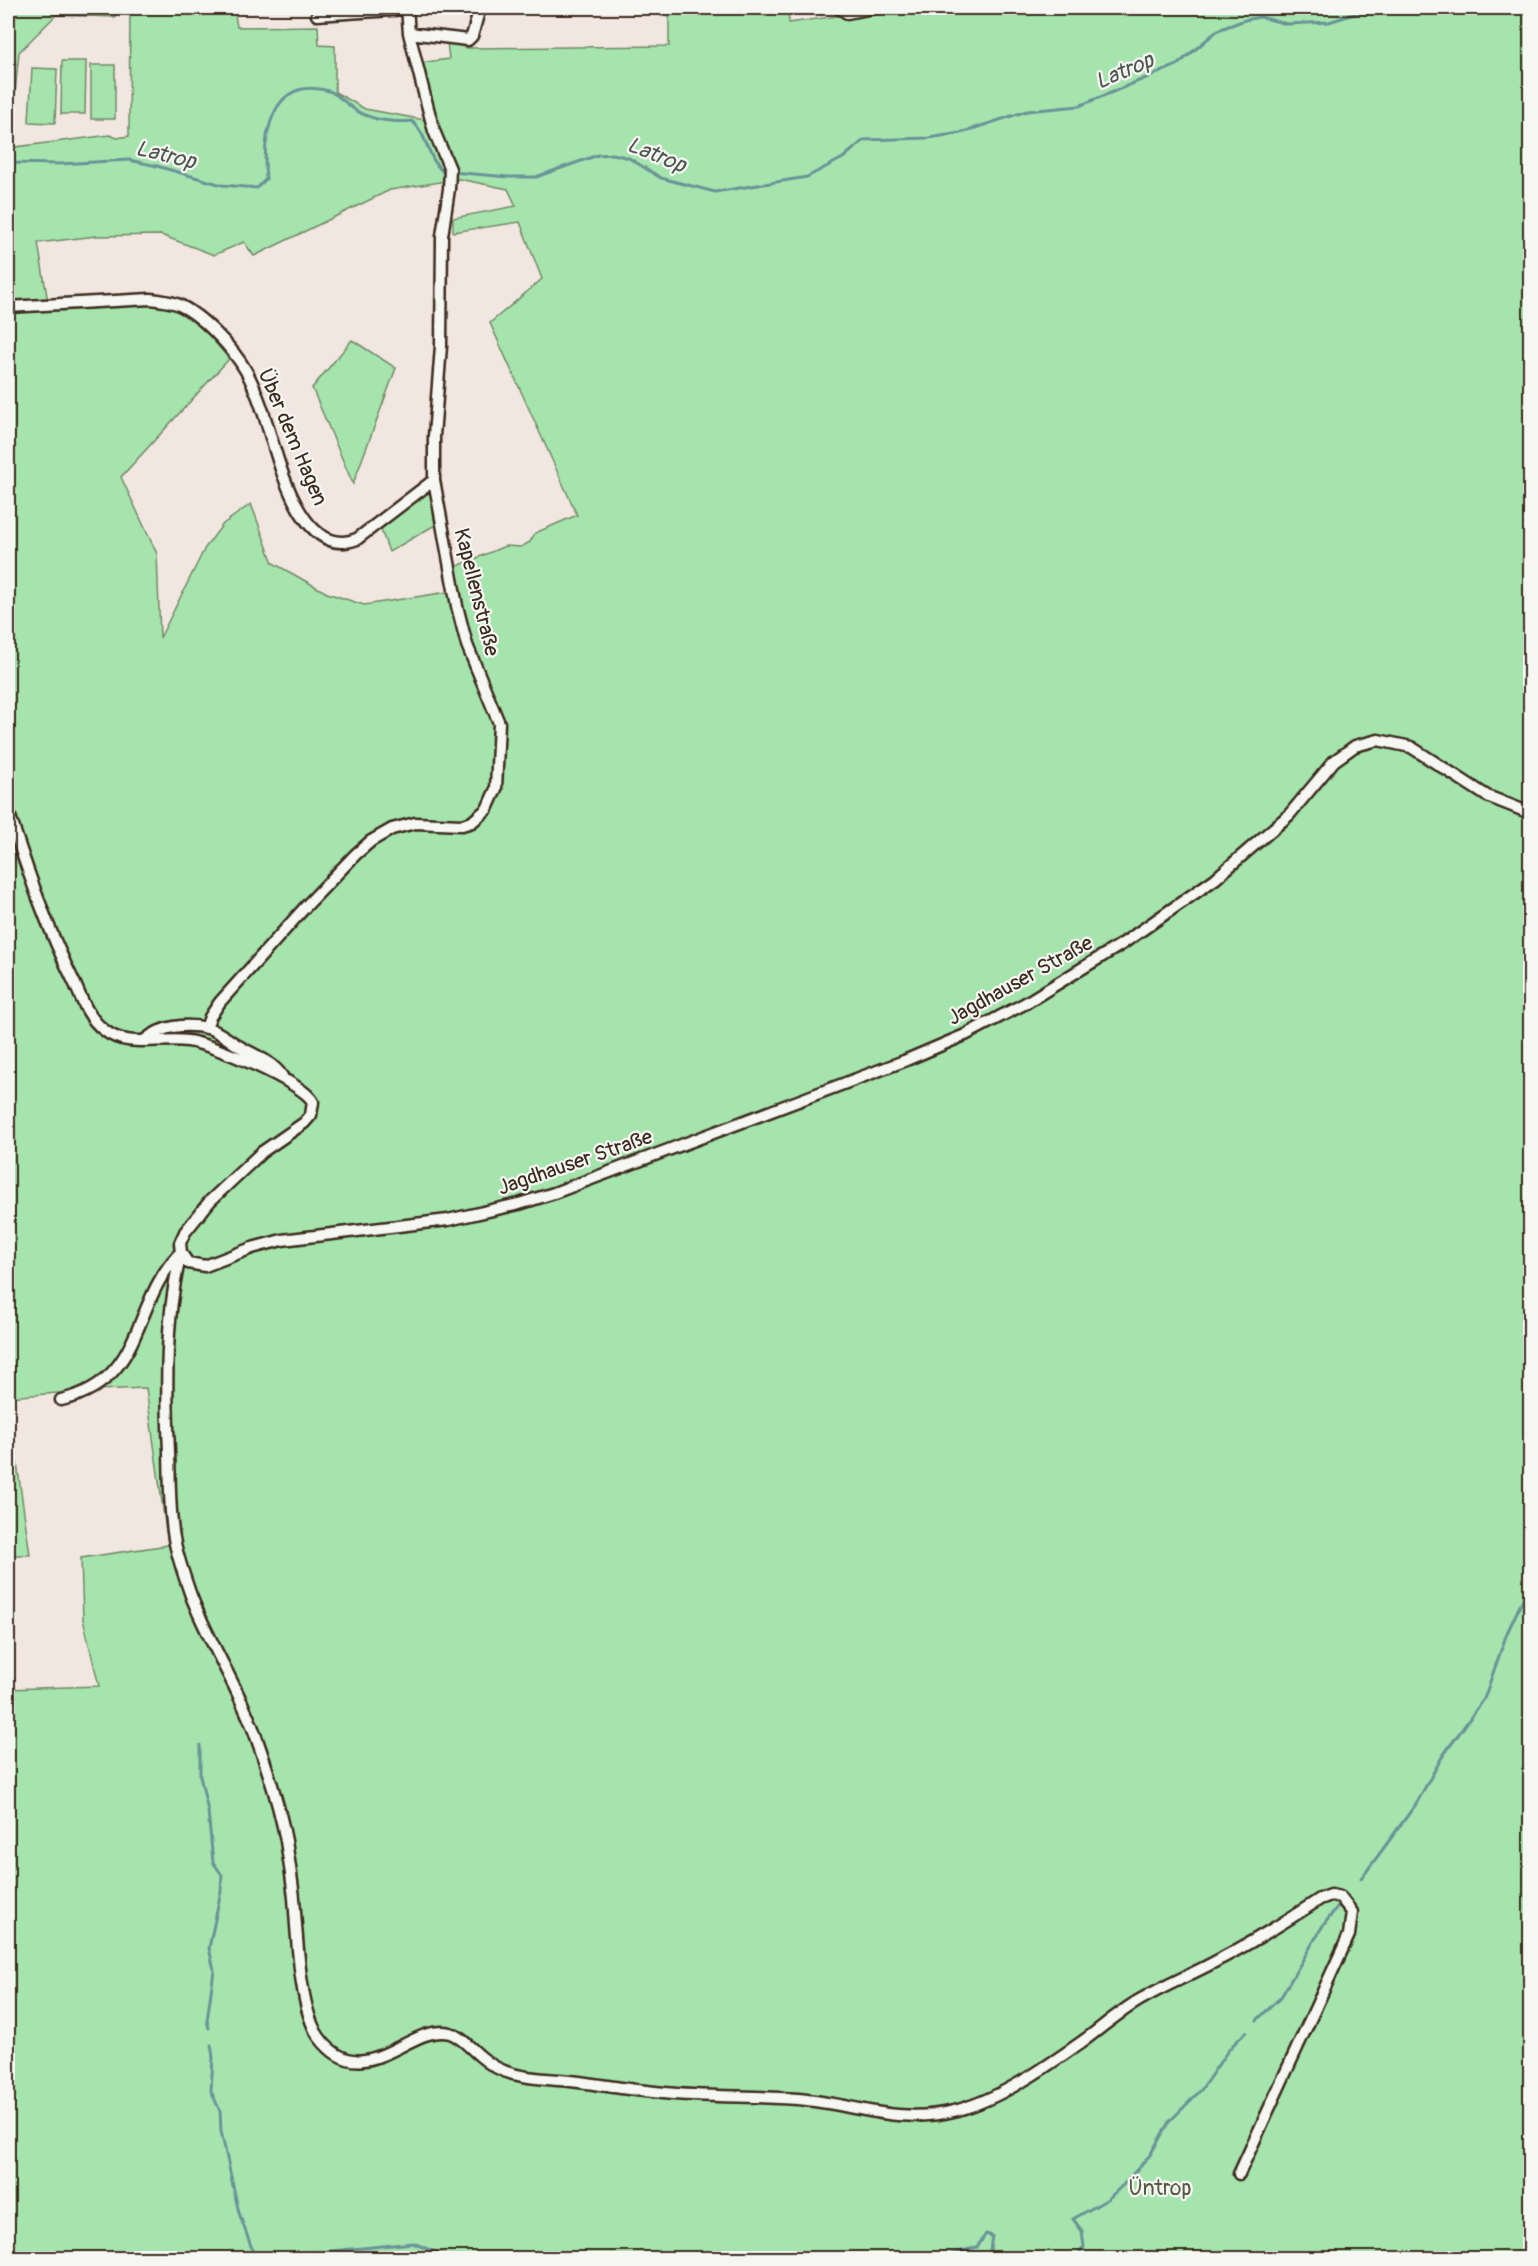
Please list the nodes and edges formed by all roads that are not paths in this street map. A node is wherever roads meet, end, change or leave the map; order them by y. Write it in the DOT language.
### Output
graph roads {
  1 [pos="407,8"];
  2 [pos="480,8"];
  3 [pos="839,8"];
  4 [pos="874,8"];
  5 [pos="317,15"];
  6 [pos="409,33"];
  7 [pos="8,307"];
  8 [pos="434,480"];
  9 [pos="8,810"];
  10 [pos="1530,813"];
  11 [pos="206,1028"];
  12 [pos="145,1040"];
  13 [pos="284,1079"];
  14 [pos="181,1252"];
  15 [pos="61,1400"];
  16 [pos="1239,2174"];
  1 -- 5 [label="street, Kapellenstraße"];
  1 -- 6 [label="street, Kapellenstraße"];
  2 -- 6 [label="street"];
  3 -- 4 [label="street"];
  6 -- 8 [label="street, Kapellenstraße"];
  7 -- 8 [label="street, Über dem Hagen"];
  8 -- 11 [label="street, Kapellenstraße"];
  9 -- 12 [label="street"];
  10 -- 14 [label="street, Jagdhauser Straße"];
  11 -- 12 [label="street"];
  11 -- 13 [label="street"];
  12 -- 13 [label="street"];
  13 -- 14 [label="street"];
  14 -- 15 [label="street"];
  14 -- 16 [label="street"];
}
